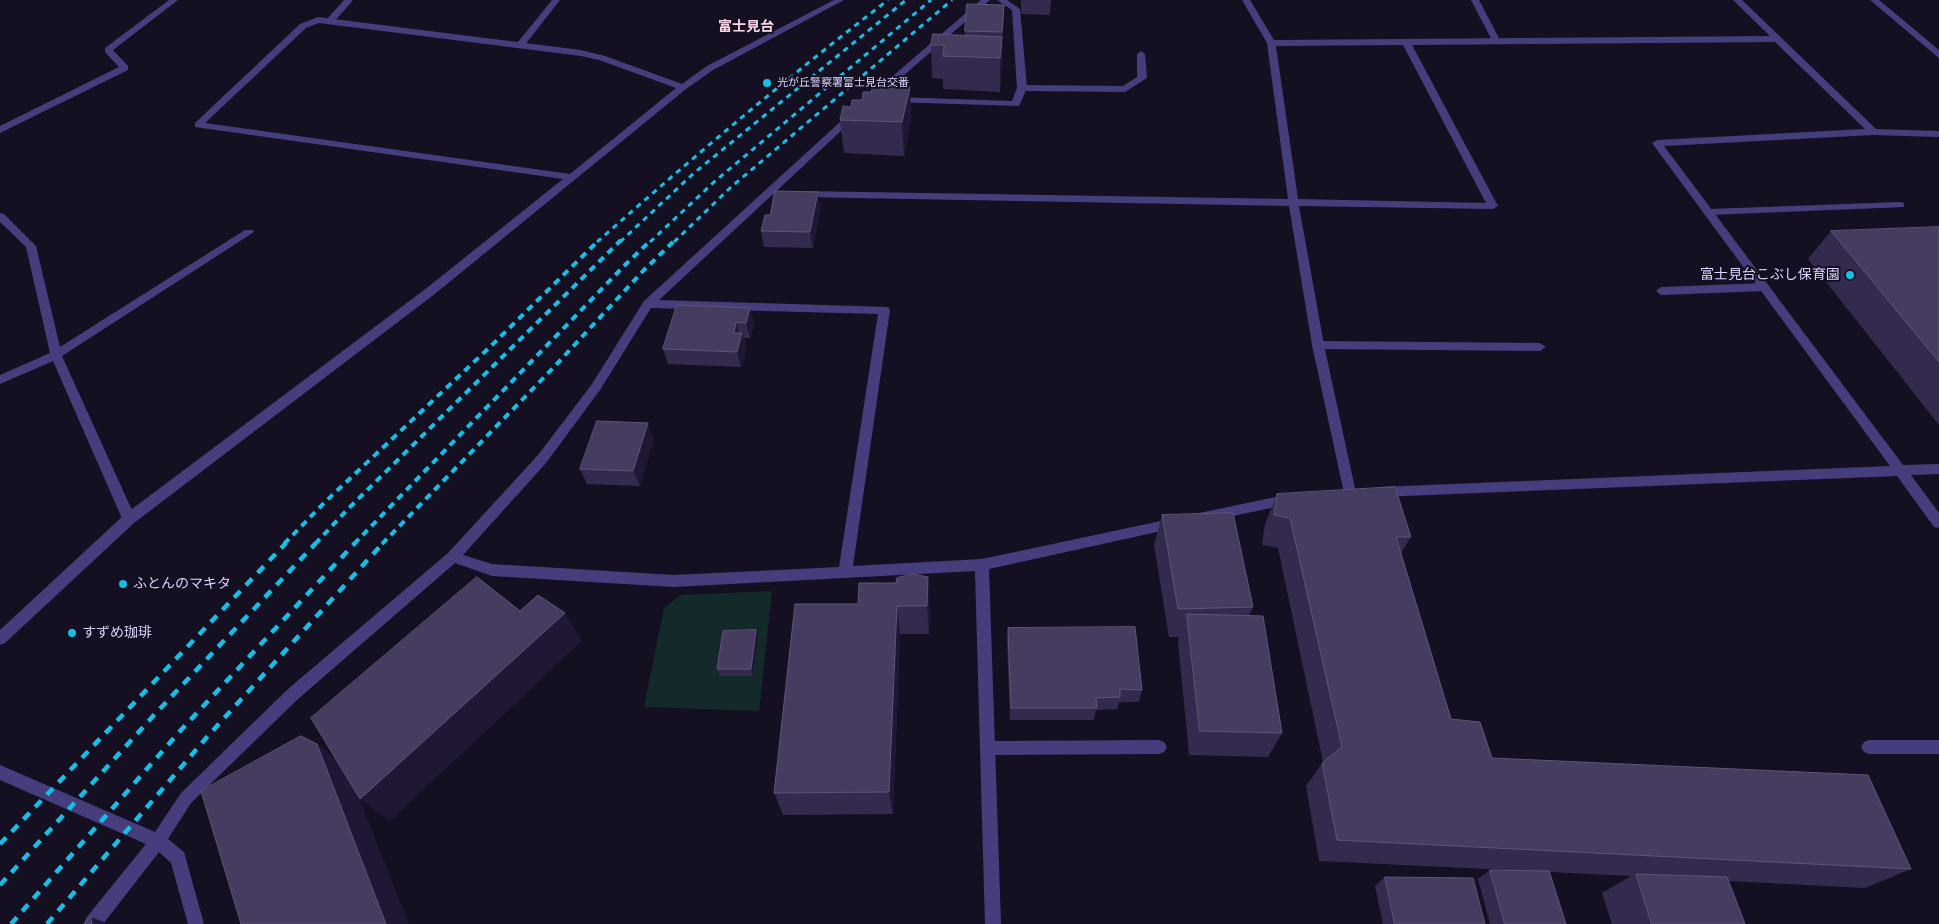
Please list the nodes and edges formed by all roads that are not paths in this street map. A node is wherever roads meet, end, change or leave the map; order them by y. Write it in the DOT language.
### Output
graph roads {
  1 [pos="174,0"];
  2 [pos="349,0"];
  3 [pos="556,0"];
  4 [pos="840,0"];
  5 [pos="986,0"];
  6 [pos="1001,0"];
  7 [pos="1246,0"];
  8 [pos="1475,0"];
  9 [pos="1738,0"];
  10 [pos="1874,0"];
  11 [pos="331,20"];
  12 [pos="1778,39"];
  13 [pos="1497,42"];
  14 [pos="1271,43"];
  15 [pos="1407,43"];
  16 [pos="521,44"];
  17 [pos="1140,54"];
  18 [pos="1939,55"];
  19 [pos="683,88"];
  20 [pos="1022,88"];
  21 [pos="878,94"];
  22 [pos="0,130"];
  23 [pos="1873,132"];
  24 [pos="1939,134"];
  25 [pos="571,176"];
  26 [pos="767,194"];
  27 [pos="1293,202"];
  28 [pos="1900,204"];
  29 [pos="1709,212"];
  30 [pos="0,216"];
  31 [pos="249,232"];
  32 [pos="1765,287"];
  33 [pos="1661,291"];
  34 [pos="648,304"];
  35 [pos="1318,345"];
  36 [pos="1540,347"];
  37 [pos="56,355"];
  38 [pos="0,380"];
  39 [pos="1939,469"];
  40 [pos="1901,470"];
  41 [pos="1360,492"];
  42 [pos="1332,494"];
  43 [pos="1305,497"];
  44 [pos="129,520"];
  45 [pos="1939,523"];
  46 [pos="452,556"];
  47 [pos="982,565"];
  48 [pos="845,572"];
  49 [pos="0,639"];
  50 [pos="1869,747"];
  51 [pos="1939,747"];
  52 [pos="989,748"];
  53 [pos="1159,748"];
  54 [pos="0,772"];
  55 [pos="158,841"];
  56 [pos="92,924"];
  57 [pos="196,924"];
  58 [pos="993,924"];
  1 -- 22 [label="street"];
  2 -- 11 [label="street"];
  3 -- 16 [label="street"];
  4 -- 19 [label="street"];
  5 -- 21 [label="street"];
  6 -- 20 [label="street"];
  7 -- 14 [label="street"];
  8 -- 13 [label="street"];
  9 -- 12 [label="street"];
  10 -- 18 [label="street"];
  11 -- 16 [label="street"];
  11 -- 25 [label="street"];
  12 -- 13 [label="street"];
  12 -- 23 [label="street"];
  13 -- 15 [label="street"];
  14 -- 15 [label="street"];
  14 -- 27 [label="street"];
  15 -- 27 [label="street"];
  16 -- 19 [label="street"];
  17 -- 20 [label="street"];
  19 -- 25 [label="street"];
  20 -- 21 [label="street"];
  21 -- 26 [label="street"];
  23 -- 24 [label="street"];
  23 -- 29 [label="street"];
  25 -- 44 [label="street"];
  26 -- 27 [label="street"];
  26 -- 34 [label="street"];
  27 -- 35 [label="street"];
  28 -- 29 [label="street"];
  29 -- 32 [label="street"];
  30 -- 37 [label="street"];
  31 -- 37 [label="street"];
  32 -- 33 [label="street"];
  32 -- 40 [label="street"];
  34 -- 46 [label="street"];
  34 -- 48 [label="street"];
  35 -- 36 [label="street"];
  35 -- 41 [label="street"];
  37 -- 38 [label="street"];
  37 -- 44 [label="street"];
  39 -- 40 [label="street"];
  40 -- 41 [label="street"];
  40 -- 45 [label="street"];
  41 -- 42 [label="street"];
  43 -- 47 [label="street"];
  44 -- 49 [label="street"];
  46 -- 48 [label="street"];
  46 -- 55 [label="street"];
  47 -- 48 [label="street"];
  47 -- 52 [label="street"];
  50 -- 51 [label="street"];
  52 -- 53 [label="street"];
  52 -- 58 [label="street"];
  54 -- 55 [label="street"];
  55 -- 56 [label="street"];
  55 -- 57 [label="street"];
}
